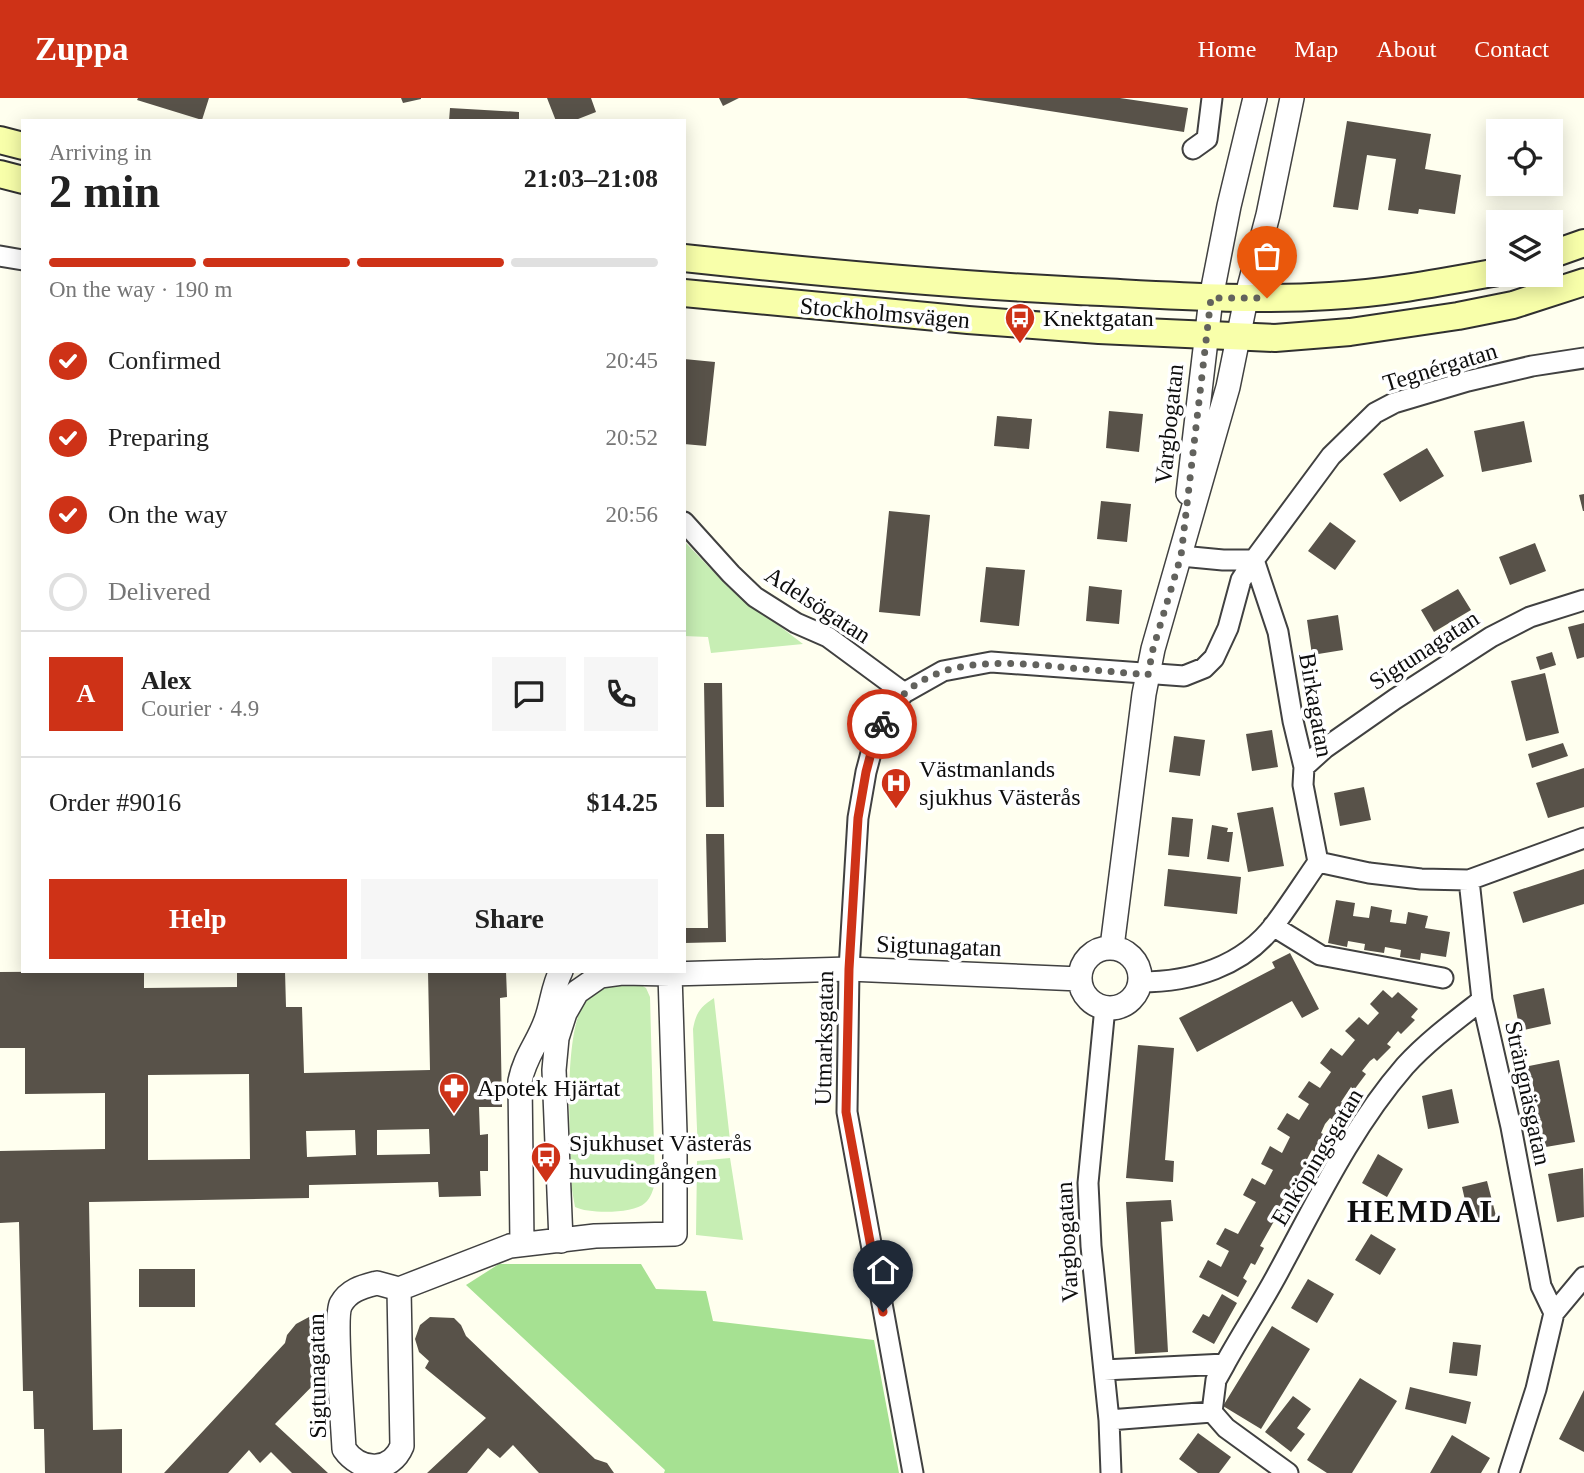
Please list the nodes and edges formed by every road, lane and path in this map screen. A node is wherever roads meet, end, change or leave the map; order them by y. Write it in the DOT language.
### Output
graph roads {
  1 [pos="1212,98"];
  2 [pos="1255,98"];
  3 [pos="1292,98"];
  4 [pos="0,140"];
  5 [pos="21,145"];
  6 [pos="1194,149"];
  7 [pos="0,174"];
  8 [pos="21,179"];
  9 [pos="1584,243"];
  10 [pos="1563,250"];
  11 [pos="0,256"];
  12 [pos="686,258"];
  13 [pos="21,260"];
  14 [pos="1486,274"];
  15 [pos="1584,282"];
  16 [pos="686,293"];
  17 [pos="1211,298"];
  18 [pos="1246,299"];
  19 [pos="1205,335"];
  20 [pos="1239,336"];
  21 [pos="1584,358"];
  22 [pos="686,524"];
  23 [pos="1181,556"];
  24 [pos="1254,560"];
  25 [pos="1584,600"];
  26 [pos="1148,675"];
  27 [pos="904,693"];
  28 [pos="1304,767"];
  29 [pos="1584,838"];
  30 [pos="1318,862"];
  31 [pos="1469,880"];
  32 [pos="1273,926"];
  33 [pos="1112,947"];
  34 [pos="849,969"];
  35 [pos="560,973"];
  36 [pos="668,973"];
  37 [pos="686,973"];
  38 [pos="1443,978"];
  39 [pos="1080,979"];
  40 [pos="1140,982"];
  41 [pos="1482,1000"];
  42 [pos="1105,1007"];
  43 [pos="561,1241"];
  44 [pos="523,1244"];
  45 [pos="1584,1277"];
  46 [pos="399,1289"];
  47 [pos="1554,1313"];
  48 [pos="1225,1364"];
  49 [pos="1104,1370"];
  50 [pos="1212,1412"];
  51 [pos="1109,1420"];
  52 [pos="1514,1472"];
  53 [pos="913,1473"];
  54 [pos="1111,1473"];
  55 [pos="1288,1473"];
  1 -- 6 [label="street"];
  2 -- 17 [label="street"];
  3 -- 18 [label="street"];
  4 -- 5 [label="main road"];
  7 -- 8 [label="main road"];
  9 -- 10 [label="main road"];
  11 -- 13 [label="street"];
  12 -- 17 [label="main road, Stockholmsvägen"];
  14 -- 18 [label="main road, Stockholmsvägen"];
  15 -- 20 [label="main road, Stockholmsvägen"];
  16 -- 19 [label="main road, Stockholmsvägen"];
  17 -- 18 [label="main road, Stockholmsvägen"];
  17 -- 19 [label="street, Vargbogatan"];
  18 -- 20 [label="street, Vargbogatan"];
  19 -- 20 [label="main road, Stockholmsvägen"];
  19 -- 23 [label="street, Vargbogatan"];
  20 -- 23 [label="street, Vargbogatan"];
  21 -- 24 [label="street, Tegnérgatan"];
  22 -- 27 [label="street, Adelsögatan"];
  23 -- 24 [label="street"];
  23 -- 26 [label="street, Vargbogatan"];
  24 -- 26 [label="street, Tegnérgatan"];
  24 -- 28 [label="street, Birkagatan"];
  25 -- 28 [label="street, Sigtunagatan"];
  26 -- 27 [label="street"];
  26 -- 33 [label="street, Vargbogatan"];
  27 -- 34 [label="street, Utmarksgatan"];
  28 -- 30 [label="street, Birkagatan"];
  29 -- 31 [label="street"];
  30 -- 31 [label="street"];
  30 -- 32 [label="street"];
  31 -- 41 [label="street, Strängnäsgatan"];
  32 -- 38 [label="street"];
  32 -- 40 [label="street"];
  33 -- 39 [label="street"];
  33 -- 40 [label="street"];
  34 -- 37 [label="street, Sigtunagatan"];
  34 -- 39 [label="street, Sigtunagatan"];
  34 -- 53 [label="street, Utmarksgatan"];
  35 -- 44 [label="street"];
  36 -- 43 [label="street, Sigtunagatan"];
  36 -- 43 [label="street, Sigtunagatan"];
  39 -- 42 [label="street"];
  40 -- 42 [label="street"];
  41 -- 47 [label="street, Strängnäsgatan"];
  41 -- 48 [label="street, Enköpingsgatan"];
  42 -- 49 [label="street, Vargbogatan"];
  43 -- 44 [label="street, Sigtunagatan"];
  44 -- 46 [label="street, Sigtunagatan"];
  45 -- 47 [label="street"];
  46 -- 46 [label="street, Sigtunagatan"];
  47 -- 52 [label="street"];
  48 -- 49 [label="street"];
  48 -- 50 [label="street, Enköpingsgatan"];
  49 -- 51 [label="street, Vargbogatan"];
  50 -- 51 [label="street"];
  50 -- 55 [label="street"];
  51 -- 54 [label="street, Vargbogatan"];
}
